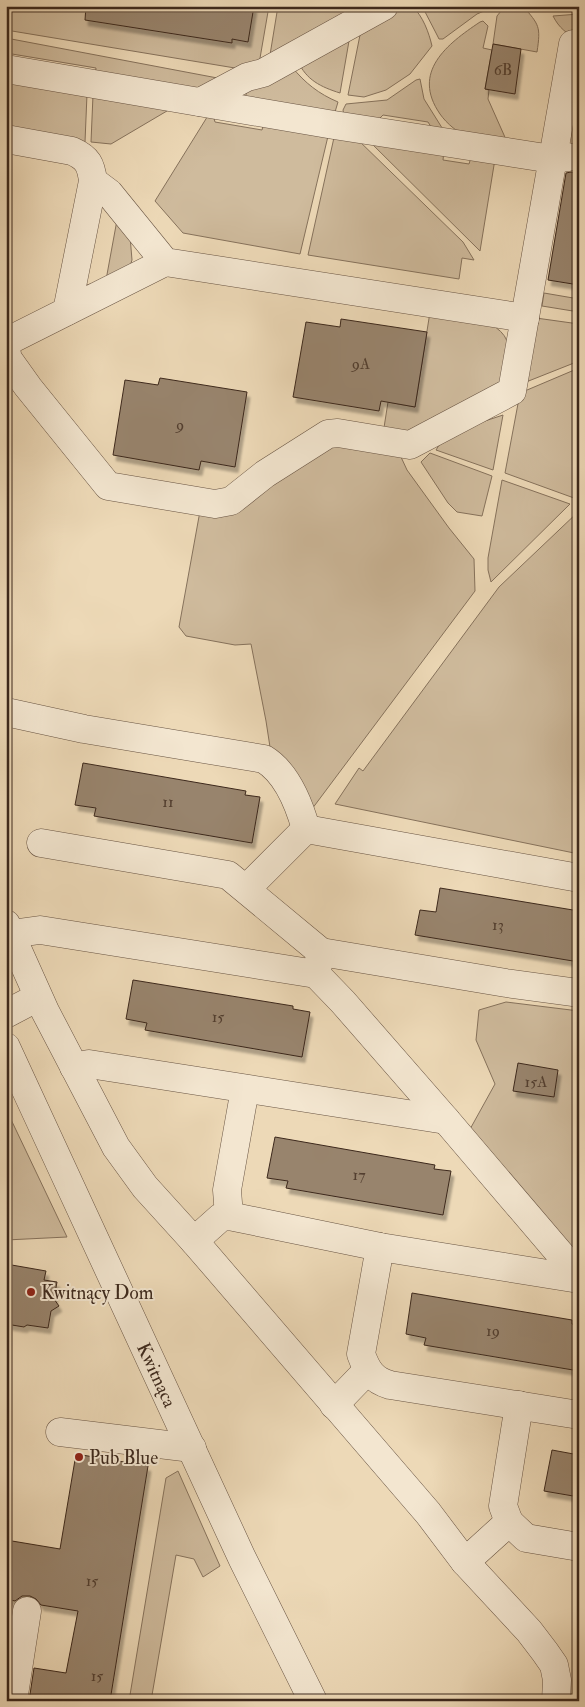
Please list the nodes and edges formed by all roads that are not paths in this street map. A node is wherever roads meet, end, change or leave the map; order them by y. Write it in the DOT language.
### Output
graph roads {
  1 [pos="384,6"];
  2 [pos="573,44"];
  3 [pos="6,69"];
  4 [pos="200,102"];
  5 [pos="6,139"];
  6 [pos="560,158"];
  7 [pos="93,182"];
  8 [pos="165,262"];
  9 [pos="67,311"];
  10 [pos="525,318"];
  11 [pos="6,342"];
  12 [pos="6,350"];
  13 [pos="6,712"];
  14 [pos="306,830"];
  15 [pos="41,843"];
  16 [pos="579,878"];
  17 [pos="246,889"];
  18 [pos="9,929"];
  19 [pos="318,963"];
  20 [pos="579,993"];
  21 [pos="38,997"];
  22 [pos="6,1014"];
  23 [pos="6,1047"];
  24 [pos="74,1067"];
  25 [pos="245,1089"];
  26 [pos="446,1120"];
  27 [pos="229,1216"];
  28 [pos="194,1241"];
  29 [pos="380,1247"];
  30 [pos="579,1278"];
  31 [pos="369,1372"];
  32 [pos="334,1405"];
  33 [pos="519,1406"];
  34 [pos="579,1414"];
  35 [pos="60,1432"];
  36 [pos="192,1448"];
  37 [pos="508,1522"];
  38 [pos="579,1548"];
  39 [pos="465,1562"];
  40 [pos="27,1611"];
  41 [pos="13,1701"];
  42 [pos="313,1701"];
  43 [pos="556,1701"];
  1 -- 4 [label="street"];
  2 -- 6 [label="street"];
  3 -- 4 [label="street"];
  4 -- 6 [label="street"];
  5 -- 7 [label="street"];
  6 -- 10 [label="street"];
  7 -- 8 [label="street"];
  7 -- 9 [label="street"];
  8 -- 9 [label="street"];
  8 -- 10 [label="street"];
  9 -- 11 [label="street"];
  10 -- 12 [label="street"];
  13 -- 14 [label="street"];
  14 -- 16 [label="street"];
  14 -- 17 [label="street"];
  15 -- 17 [label="street"];
  17 -- 19 [label="street"];
  18 -- 19 [label="street"];
  18 -- 21 [label="street"];
  19 -- 20 [label="street"];
  19 -- 26 [label="street"];
  21 -- 22 [label="street"];
  21 -- 24 [label="street"];
  23 -- 36 [label="street, Kwitnąca"];
  24 -- 25 [label="street"];
  24 -- 28 [label="street"];
  25 -- 26 [label="street"];
  25 -- 27 [label="street"];
  26 -- 30 [label="street"];
  27 -- 28 [label="street"];
  27 -- 29 [label="street"];
  28 -- 32 [label="street"];
  29 -- 30 [label="street"];
  29 -- 31 [label="street"];
  31 -- 32 [label="street"];
  31 -- 33 [label="street"];
  32 -- 39 [label="street"];
  33 -- 34 [label="street"];
  33 -- 37 [label="street"];
  35 -- 36 [label="street"];
  36 -- 42 [label="street, Kwitnąca"];
  37 -- 38 [label="street"];
  37 -- 39 [label="street"];
  39 -- 43 [label="street"];
  40 -- 41 [label="street"];
}
